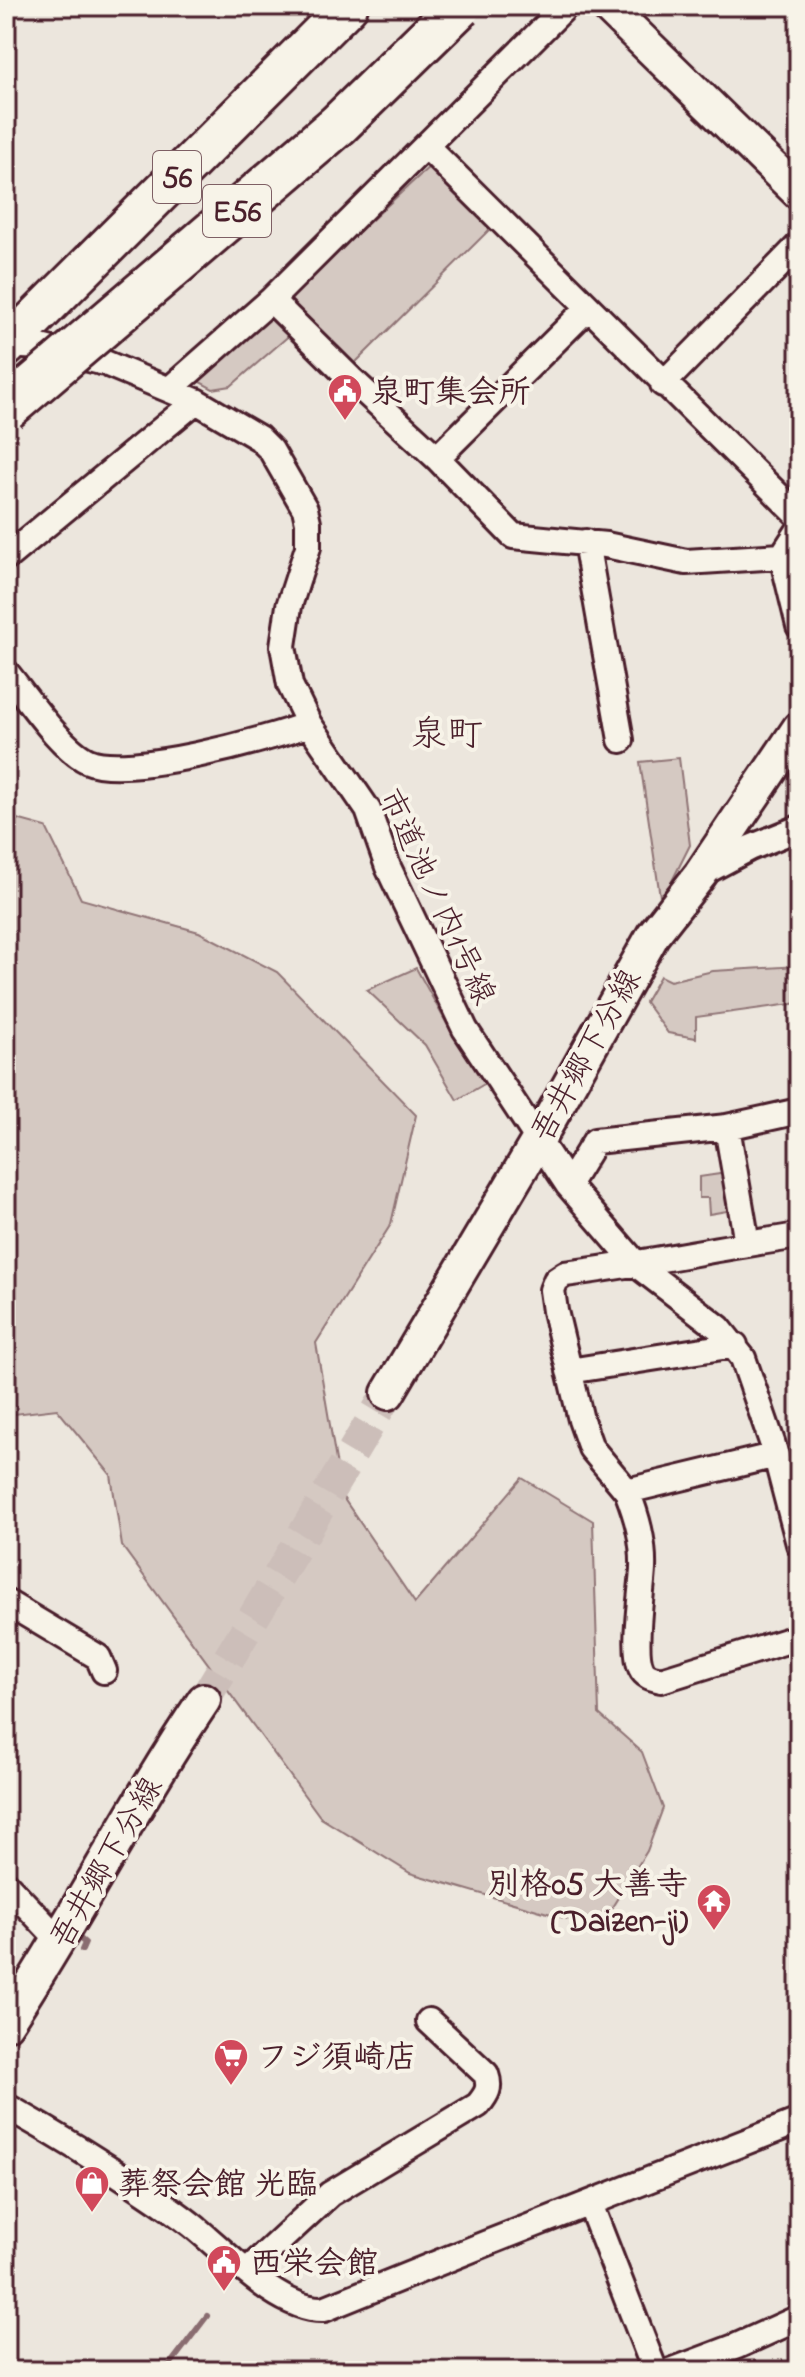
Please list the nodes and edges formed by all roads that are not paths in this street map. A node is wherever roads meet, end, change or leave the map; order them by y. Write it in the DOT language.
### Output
graph roads {
  1 [pos="348,6"];
  2 [pos="460,6"];
  3 [pos="566,6"];
  4 [pos="607,6"];
  5 [pos="427,147"];
  6 [pos="799,193"];
  7 [pos="799,245"];
  8 [pos="271,300"];
  9 [pos="588,308"];
  10 [pos="7,346"];
  11 [pos="663,384"];
  12 [pos="170,389"];
  13 [pos="196,401"];
  14 [pos="6,409"];
  15 [pos="437,458"];
  16 [pos="799,516"];
  17 [pos="799,530"];
  18 [pos="586,542"];
  19 [pos="782,556"];
  20 [pos="6,558"];
  21 [pos="799,626"];
  22 [pos="6,672"];
  23 [pos="309,724"];
  24 [pos="799,728"];
  25 [pos="621,740"];
  26 [pos="799,828"];
  27 [pos="700,875"];
  28 [pos="799,1111"];
  29 [pos="727,1127"];
  30 [pos="537,1142"];
  31 [pos="568,1185"];
  32 [pos="799,1236"];
  33 [pos="747,1243"];
  34 [pos="637,1265"];
  35 [pos="735,1345"];
  36 [pos="569,1371"];
  37 [pos="388,1393"];
  38 [pos="784,1459"];
  39 [pos="627,1491"];
  40 [pos="799,1544"];
  41 [pos="6,1602"];
  42 [pos="799,1637"];
  43 [pos="104,1671"];
  44 [pos="204,1700"];
  45 [pos="6,1884"];
  46 [pos="60,1941"];
  47 [pos="429,2021"];
  48 [pos="6,2024"];
  49 [pos="6,2106"];
  50 [pos="799,2121"];
  51 [pos="590,2204"];
  52 [pos="247,2271"];
  53 [pos="799,2318"];
  54 [pos="655,2371"];
  55 [pos="671,2371"];
  1 -- 10 [label="highway, 56"];
  2 -- 14 [label="highway, E56, bridge"];
  3 -- 5 [label="street"];
  4 -- 6 [label="main road"];
  5 -- 8 [label="street"];
  5 -- 9 [label="street"];
  7 -- 11 [label="street"];
  8 -- 12 [label="street"];
  8 -- 15 [label="street"];
  9 -- 11 [label="street"];
  9 -- 15 [label="street"];
  10 -- 12 [label="street, 市道池ノ内1号線"];
  11 -- 16 [label="street"];
  12 -- 13 [label="street, 市道池ノ内1号線"];
  13 -- 20 [label="street"];
  13 -- 23 [label="street, 市道池ノ内1号線"];
  15 -- 18 [label="street"];
  17 -- 19 [label="street"];
  18 -- 19 [label="street"];
  18 -- 25 [label="street"];
  19 -- 21 [label="street"];
  22 -- 23 [label="street"];
  23 -- 30 [label="street, 市道池ノ内1号線"];
  24 -- 27 [label="main road, 吾井郷下分線"];
  26 -- 27 [label="street"];
  27 -- 30 [label="main road, 吾井郷下分線"];
  28 -- 29 [label="street"];
  29 -- 31 [label="street"];
  29 -- 33 [label="street"];
  30 -- 31 [label="street, 市道池ノ内1号線"];
  30 -- 37 [label="main road, 吾井郷下分線"];
  31 -- 34 [label="street, 市道池ノ内1号線"];
  32 -- 33 [label="street"];
  33 -- 34 [label="street"];
  34 -- 35 [label="street, 市道池ノ内1号線"];
  34 -- 36 [label="street"];
  35 -- 36 [label="street"];
  35 -- 38 [label="street"];
  36 -- 39 [label="street"];
  38 -- 39 [label="street"];
  38 -- 40 [label="street"];
  39 -- 42 [label="street"];
  41 -- 43 [label="street"];
  44 -- 46 [label="main road, 吾井郷下分線"];
  45 -- 46 [label="street"];
  46 -- 48 [label="main road, 吾井郷下分線"];
  47 -- 52 [label="street"];
  49 -- 52 [label="street"];
  50 -- 51 [label="street"];
  51 -- 52 [label="street"];
  51 -- 54 [label="street"];
  53 -- 55 [label="street"];
}
